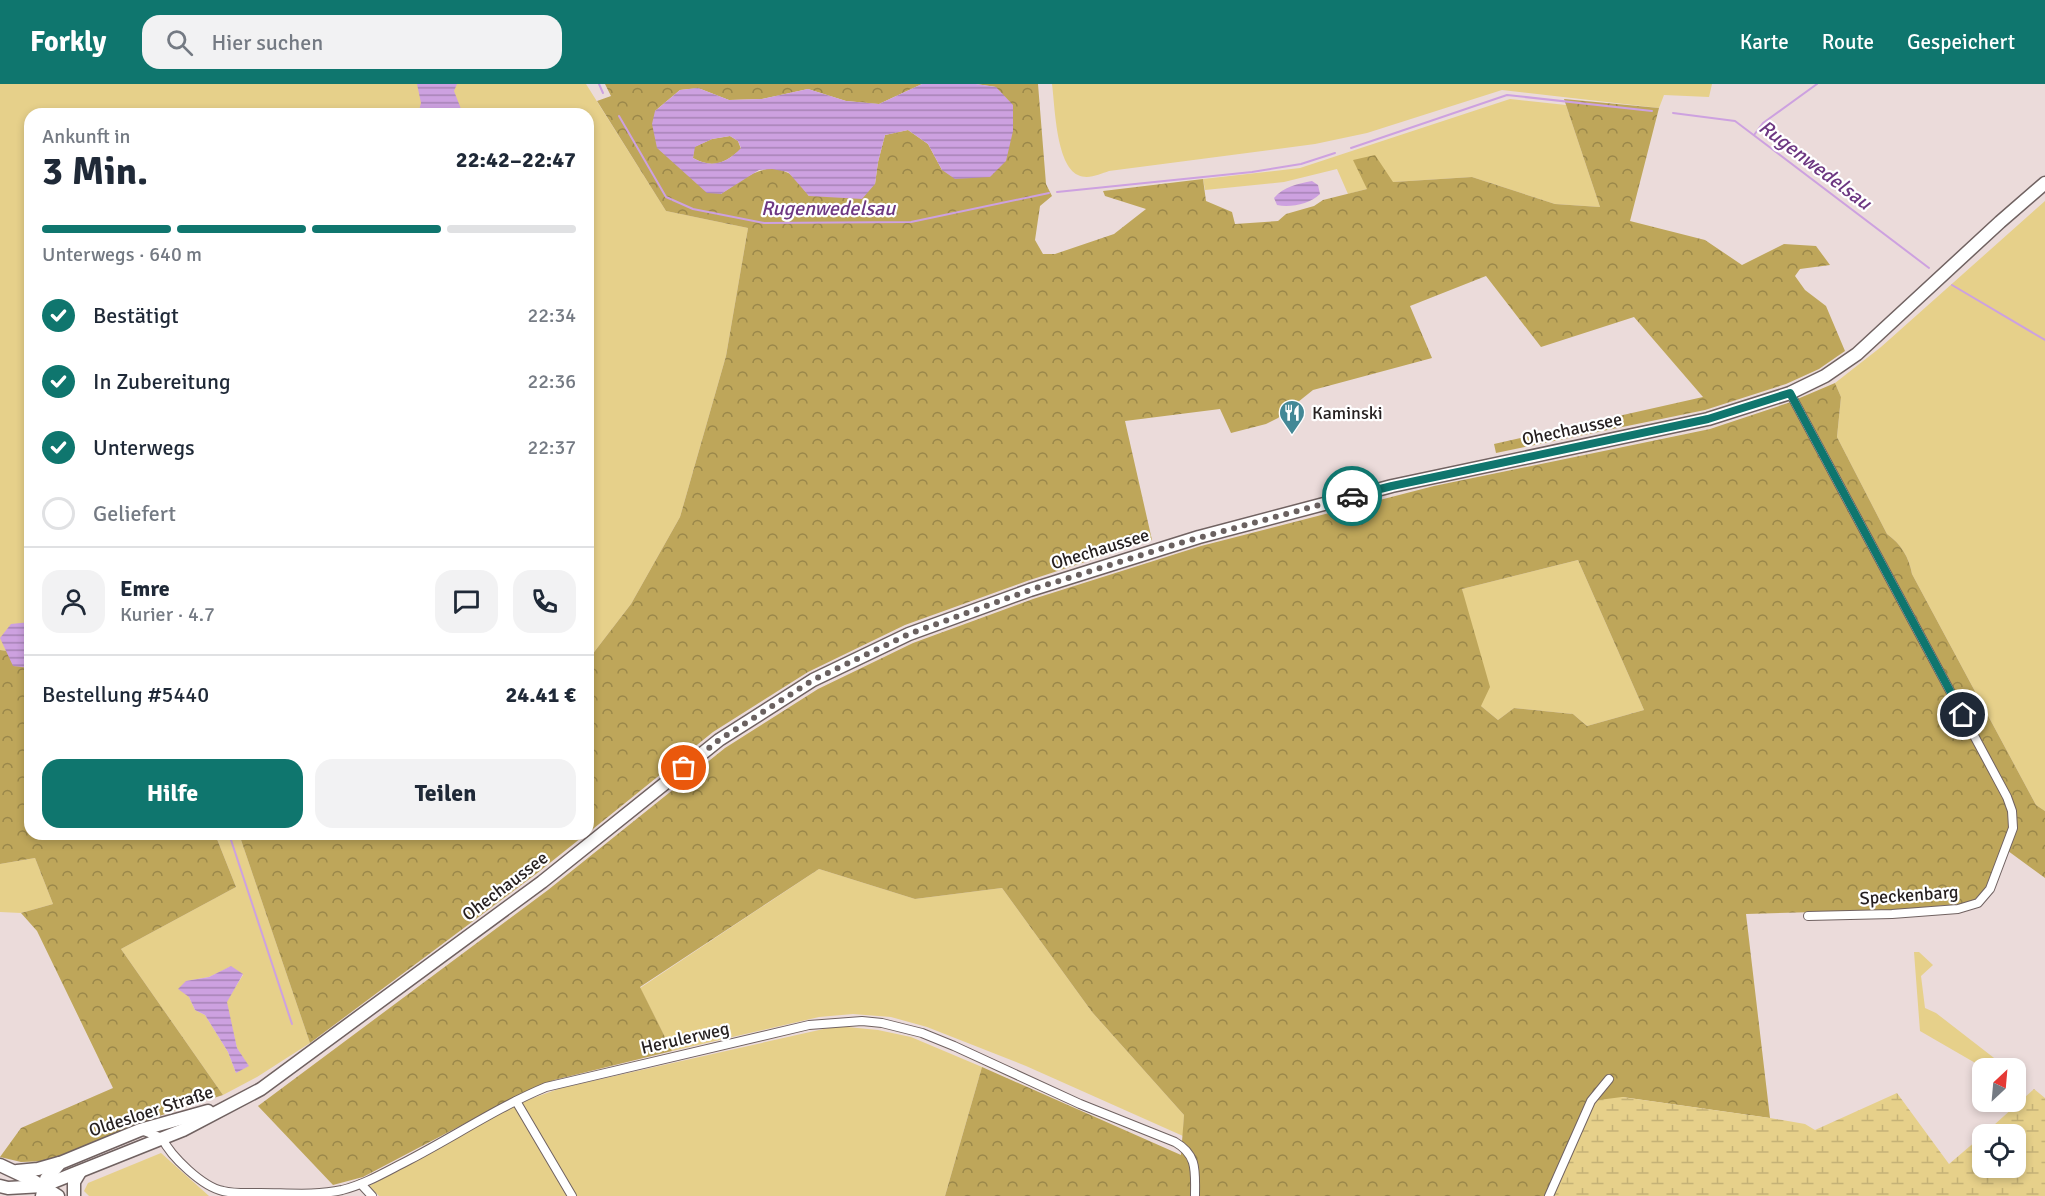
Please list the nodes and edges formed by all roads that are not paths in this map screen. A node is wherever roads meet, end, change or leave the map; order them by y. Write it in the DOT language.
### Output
graph roads {
  1 [pos="2045,183"];
  2 [pos="1790,393"];
  3 [pos="594,839"];
  4 [pos="593,840"];
  5 [pos="1808,916"];
  6 [pos="1609,1079"];
  7 [pos="516,1101"];
  8 [pos="228,1106"];
  9 [pos="174,1120"];
  10 [pos="140,1130"];
  11 [pos="162,1138"];
  12 [pos="60,1163"];
  13 [pos="0,1165"];
  14 [pos="13,1171"];
  15 [pos="80,1172"];
  16 [pos="361,1184"];
  17 [pos="4,1187"];
  18 [pos="42,1191"];
  19 [pos="26,1196"];
  20 [pos="58,1196"];
  21 [pos="74,1196"];
  22 [pos="372,1196"];
  23 [pos="572,1196"];
  24 [pos="1195,1196"];
  25 [pos="1549,1196"];
  1 -- 2 [label="main road, Ohechaussee"];
  2 -- 3 [label="main road, Ohechaussee"];
  2 -- 5 [label="street, Speckenbarg"];
  4 -- 8 [label="main road, Ohechaussee"];
  6 -- 25 [label="street"];
  7 -- 16 [label="street, Herulerweg"];
  7 -- 23 [label="street"];
  7 -- 24 [label="street, Herulerweg"];
  8 -- 9 [label="main road, Oldesloer Straße"];
  8 -- 11 [label="main road, Oldesloer Straße"];
  9 -- 10 [label="main road, Oldesloer Straße"];
  9 -- 11 [label="street"];
  10 -- 11 [label="street"];
  10 -- 12 [label="main road, Oldesloer Straße"];
  11 -- 15 [label="main road, Oldesloer Straße"];
  11 -- 16 [label="street, Herulerweg"];
  12 -- 14 [label="main road, Oldesloer Straße"];
  12 -- 18 [label="main road"];
  13 -- 14 [label="main road"];
  14 -- 18 [label="main road"];
  15 -- 18 [label="main road, Oldesloer Straße"];
  15 -- 21 [label="main road"];
  16 -- 22 [label="street"];
  17 -- 18 [label="main road, Oldesloer Straße"];
  17 -- 19 [label="main road"];
  18 -- 20 [label="main road"];
}
